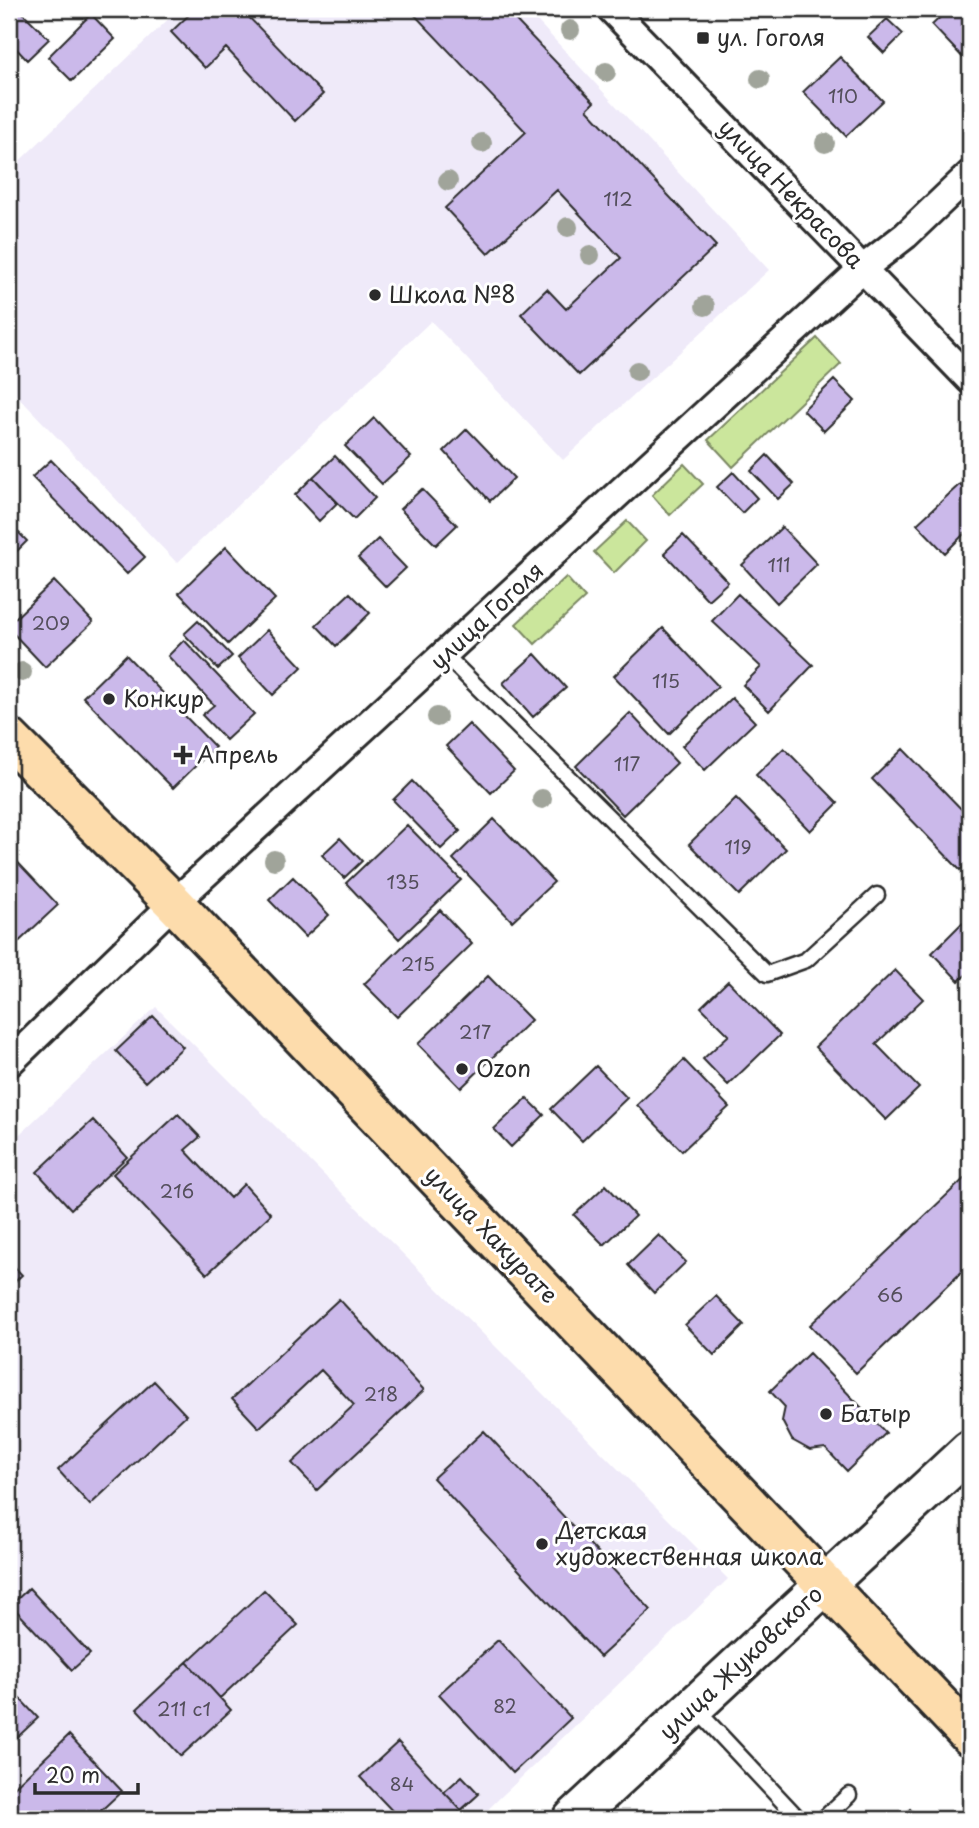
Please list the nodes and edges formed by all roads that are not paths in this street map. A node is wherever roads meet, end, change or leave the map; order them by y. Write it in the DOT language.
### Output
graph roads {
  1 [pos="611,9"];
  2 [pos="970,174"];
  3 [pos="862,269"];
  4 [pos="970,380"];
  5 [pos="445,655"];
  6 [pos="9,738"];
  7 [pos="877,895"];
  8 [pos="174,903"];
  9 [pos="9,1063"];
  10 [pos="970,1450"];
  11 [pos="825,1585"];
  12 [pos="694,1707"];
  13 [pos="970,1736"];
  14 [pos="849,1795"];
  15 [pos="573,1819"];
  16 [pos="799,1819"];
  17 [pos="823,1819"];
  1 -- 3 [label="street, улица Некрасова"];
  2 -- 3 [label="street, улица Гоголя"];
  3 -- 4 [label="street, улица Некрасова"];
  3 -- 5 [label="street, улица Гоголя"];
  5 -- 7 [label="lane"];
  5 -- 8 [label="street, улица Гоголя"];
  6 -- 8 [label="main road, улица Хакурате"];
  8 -- 9 [label="street, улица Гоголя"];
  8 -- 11 [label="main road, улица Хакурате"];
  10 -- 11 [label="street, улица Жуковского"];
  11 -- 12 [label="street, улица Жуковского"];
  11 -- 13 [label="main road, улица Хакурате"];
  12 -- 15 [label="street, улица Жуковского"];
  12 -- 16 [label="lane"];
  14 -- 17 [label="lane"];
}
